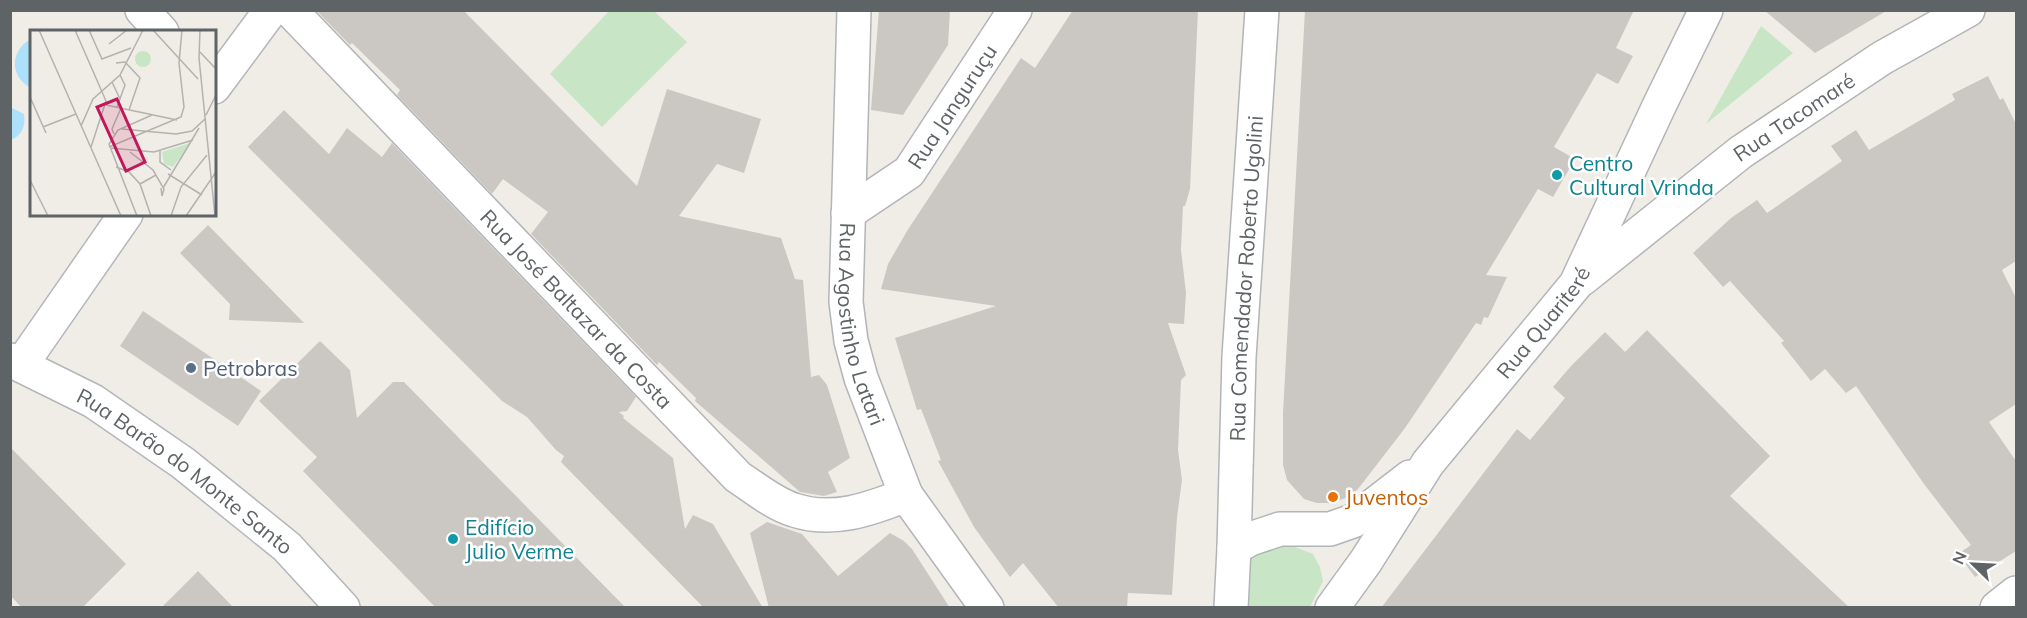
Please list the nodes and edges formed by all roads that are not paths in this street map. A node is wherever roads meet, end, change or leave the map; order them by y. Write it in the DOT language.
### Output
graph roads {
  1 [pos="142,10"];
  2 [pos="271,10"];
  3 [pos="290,10"];
  4 [pos="854,10"];
  5 [pos="1015,10"];
  6 [pos="1262,10"];
  7 [pos="1706,10"];
  8 [pos="1968,10"];
  9 [pos="160,30"];
  10 [pos="216,85"];
  11 [pos="848,213"];
  12 [pos="125,216"];
  13 [pos="1576,284"];
  14 [pos="16,363"];
  15 [pos="1428,463"];
  16 [pos="906,495"];
  17 [pos="1234,548"];
  18 [pos="2016,593"];
  19 [pos="343,608"];
  20 [pos="987,608"];
  21 [pos="1231,608"];
  22 [pos="1332,608"];
  23 [pos="1997,608"];
  1 -- 9 [label="street"];
  2 -- 10 [label="street"];
  3 -- 16 [label="street, Rua José Baltazar da Costa"];
  4 -- 11 [label="street, Rua Agostinho Latari"];
  5 -- 11 [label="street, Rua Janguruçu"];
  6 -- 17 [label="street, Rua Comendador Roberto Ugolini"];
  7 -- 13 [label="street, Rua Quariteré"];
  8 -- 13 [label="street, Rua Tacomaré"];
  11 -- 16 [label="street, Rua Agostinho Latari"];
  12 -- 14 [label="street"];
  13 -- 15 [label="street, Rua Quariteré"];
  14 -- 19 [label="street, Rua Barão do Monte Santo"];
  15 -- 17 [label="street"];
  15 -- 22 [label="street, Rua Quariteré"];
  16 -- 20 [label="street, Rua Agostinho Latari"];
  17 -- 21 [label="street, Rua Comendador Roberto Ugolini"];
  18 -- 23 [label="street"];
}
